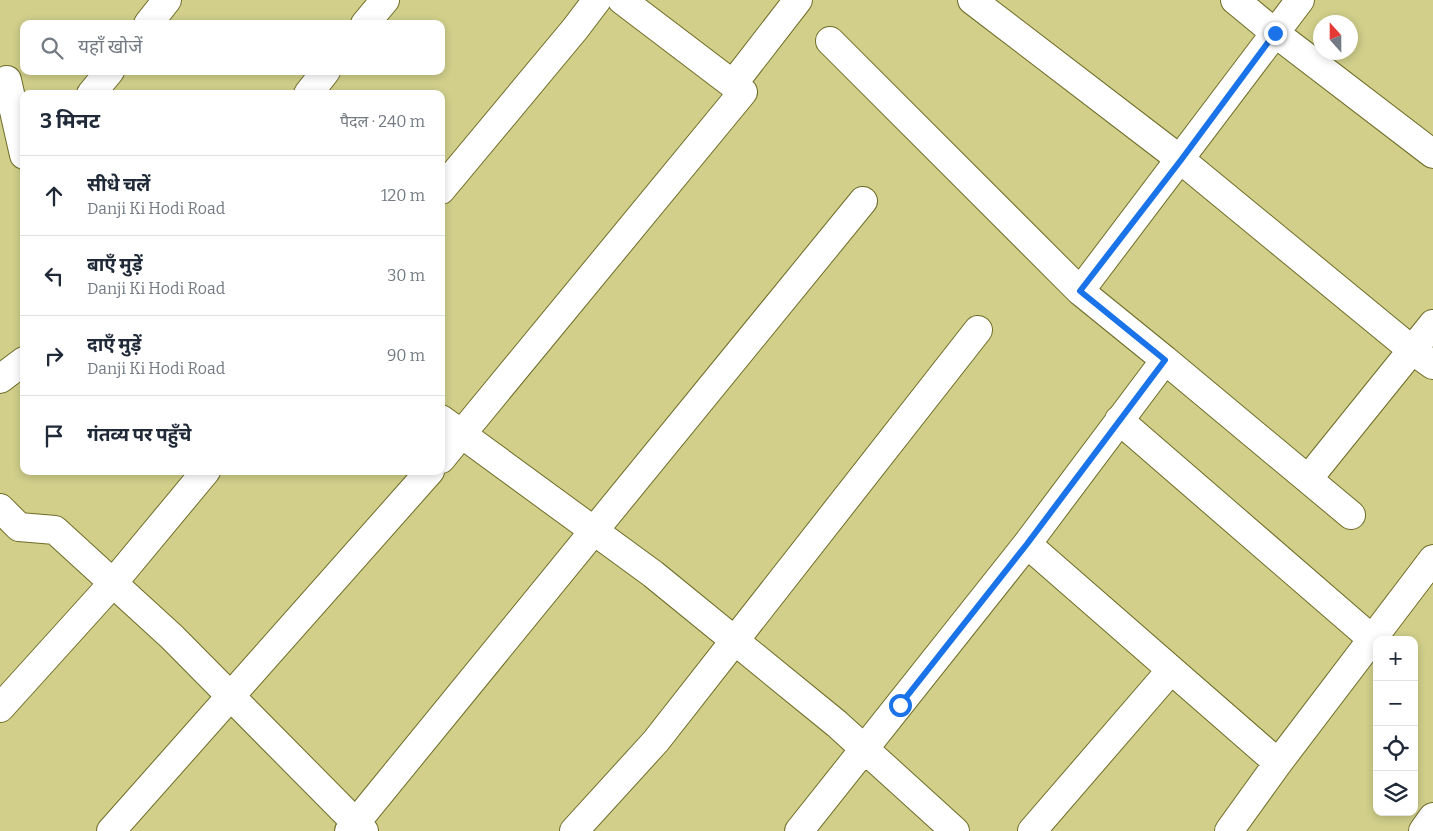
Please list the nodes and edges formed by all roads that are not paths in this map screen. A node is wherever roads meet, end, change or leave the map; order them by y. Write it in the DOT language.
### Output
graph roads {
  1 [pos="167,0"];
  2 [pos="385,0"];
  3 [pos="597,0"];
  4 [pos="622,0"];
  5 [pos="798,0"];
  6 [pos="972,0"];
  7 [pos="1234,0"];
  8 [pos="1300,0"];
  9 [pos="151,20"];
  10 [pos="369,20"];
  11 [pos="1275,33"];
  12 [pos="830,41"];
  13 [pos="107,75"];
  14 [pos="323,75"];
  15 [pos="10,83"];
  16 [pos="733,84"];
  17 [pos="94,90"];
  18 [pos="311,90"];
  19 [pos="20,134"];
  20 [pos="1433,154"];
  21 [pos="1181,160"];
  22 [pos="445,185"];
  23 [pos="862,202"];
  24 [pos="1080,291"];
  25 [pos="1433,324"];
  26 [pos="978,330"];
  27 [pos="1422,358"];
  28 [pos="1165,360"];
  29 [pos="20,364"];
  30 [pos="0,380"];
  31 [pos="1119,420"];
  32 [pos="452,426"];
  33 [pos="445,447"];
  34 [pos="203,475"];
  35 [pos="426,475"];
  36 [pos="1308,479"];
  37 [pos="0,508"];
  38 [pos="1351,515"];
  39 [pos="594,531"];
  40 [pos="1027,544"];
  41 [pos="1433,559"];
  42 [pos="113,583"];
  43 [pos="1372,639"];
  44 [pos="735,641"];
  45 [pos="1171,670"];
  46 [pos="231,696"];
  47 [pos="0,708"];
  48 [pos="865,749"];
  49 [pos="1278,763"];
  50 [pos="1433,817"];
  51 [pos="356,828"];
  52 [pos="111,831"];
  53 [pos="574,831"];
  54 [pos="800,831"];
  55 [pos="955,831"];
  56 [pos="1032,831"];
  57 [pos="1229,831"];
  58 [pos="1424,831"];
  1 -- 9 [label="street"];
  2 -- 10 [label="street"];
  3 -- 22 [label="street"];
  4 -- 16 [label="street"];
  5 -- 16 [label="street"];
  6 -- 21 [label="street"];
  7 -- 11 [label="street"];
  8 -- 11 [label="street"];
  11 -- 20 [label="street"];
  11 -- 21 [label="street"];
  12 -- 24 [label="street"];
  13 -- 17 [label="street"];
  14 -- 18 [label="street"];
  15 -- 19 [label="street"];
  16 -- 32 [label="street"];
  21 -- 24 [label="street"];
  21 -- 27 [label="street"];
  23 -- 39 [label="street"];
  24 -- 28 [label="street"];
  25 -- 27 [label="street"];
  26 -- 44 [label="street"];
  27 -- 36 [label="street"];
  28 -- 31 [label="street"];
  28 -- 36 [label="street"];
  29 -- 30 [label="street"];
  31 -- 40 [label="street"];
  31 -- 43 [label="street"];
  32 -- 33 [label="street"];
  32 -- 39 [label="street"];
  34 -- 42 [label="street"];
  35 -- 46 [label="street"];
  36 -- 38 [label="street"];
  37 -- 42 [label="street"];
  39 -- 44 [label="street"];
  39 -- 51 [label="street"];
  40 -- 45 [label="street"];
  40 -- 48 [label="street"];
  41 -- 43 [label="street"];
  42 -- 46 [label="street"];
  42 -- 47 [label="street"];
  43 -- 49 [label="street"];
  44 -- 48 [label="street"];
  44 -- 53 [label="street"];
  45 -- 49 [label="street"];
  45 -- 56 [label="street"];
  46 -- 51 [label="street"];
  46 -- 52 [label="street"];
  48 -- 54 [label="street"];
  48 -- 55 [label="street"];
  49 -- 57 [label="street"];
  50 -- 58 [label="street"];
}
